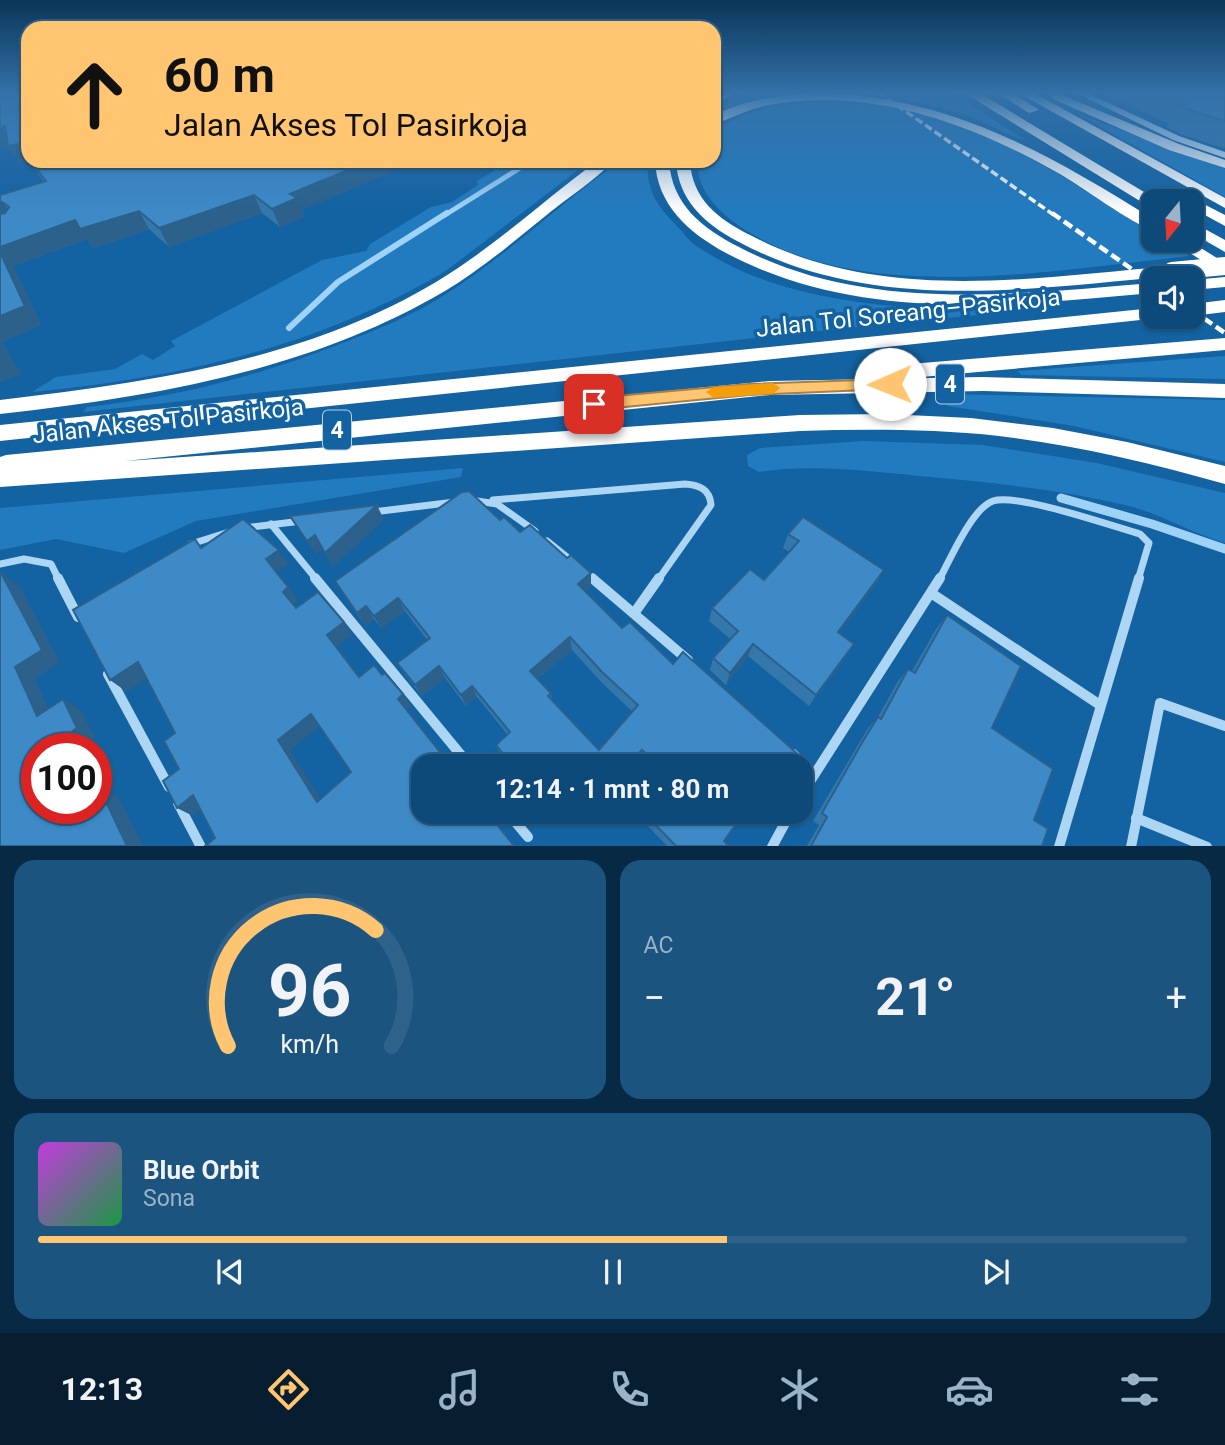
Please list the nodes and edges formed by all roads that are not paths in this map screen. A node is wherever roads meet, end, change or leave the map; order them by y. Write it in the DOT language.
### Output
graph roads {
  1 [pos="989,131"];
  2 [pos="1034,131"];
  3 [pos="1070,131"];
  4 [pos="1094,131"];
  5 [pos="1138,131"];
  6 [pos="1162,131"];
  7 [pos="1225,155"];
  8 [pos="1225,164"];
  9 [pos="597,168"];
  10 [pos="662,168"];
  11 [pos="683,168"];
  12 [pos="1170,189"];
  13 [pos="1141,196"];
  14 [pos="1225,204"];
  15 [pos="1204,209"];
  16 [pos="1141,218"];
  17 [pos="1225,221"];
  18 [pos="1204,234"];
  19 [pos="1225,247"];
  20 [pos="1198,252"];
  21 [pos="1225,268"];
  22 [pos="1225,282"];
  23 [pos="1204,284"];
  24 [pos="1141,289"];
  25 [pos="1225,306"];
  26 [pos="1204,309"];
  27 [pos="1141,315"];
  28 [pos="1225,344"];
  29 [pos="668,364"];
  30 [pos="1225,391"];
  31 [pos="675,396"];
  32 [pos="0,407"];
  33 [pos="0,433"];
  34 [pos="0,464"];
  35 [pos="1225,475"];
  36 [pos="0,478"];
  37 [pos="492,500"];
  38 [pos="367,513"];
  39 [pos="313,519"];
  40 [pos="271,524"];
  41 [pos="182,549"];
  42 [pos="0,564"];
  43 [pos="930,593"];
  44 [pos="86,603"];
  45 [pos="74,610"];
  46 [pos="635,612"];
  47 [pos="80,622"];
  48 [pos="694,666"];
  49 [pos="106,669"];
  50 [pos="1100,705"];
  51 [pos="1225,726"];
  52 [pos="784,746"];
  53 [pos="460,754"];
  54 [pos="793,754"];
  55 [pos="813,773"];
  56 [pos="1136,818"];
  57 [pos="517,824"];
  58 [pos="784,824"];
  59 [pos="528,837"];
  60 [pos="201,846"];
  61 [pos="772,846"];
  62 [pos="1059,846"];
  63 [pos="1131,846"];
  64 [pos="1207,846"];
  1 -- 16 [label="highway"];
  2 -- 13 [label="highway"];
  3 -- 12 [label="highway"];
  4 -- 14 [label="highway"];
  5 -- 8 [label="highway"];
  6 -- 7 [label="street"];
  9 -- 32 [label="highway"];
  10 -- 24 [label="highway"];
  11 -- 21 [label="highway, bridge"];
  15 -- 17 [label="highway"];
  18 -- 19 [label="highway"];
  20 -- 21 [label="highway"];
  22 -- 23 [label="highway"];
  25 -- 26 [label="highway"];
  27 -- 29 [label="highway, Jalan Tol Soreang–Pasirkoja / 4"];
  28 -- 31 [label="highway"];
  29 -- 33 [label="highway, Jalan Akses Tol Pasirkoja / 4"];
  30 -- 31 [label="highway, 4"];
  31 -- 34 [label="highway, Jalan Akses Tol Pasirkoja / 4"];
  35 -- 36 [label="highway"];
  37 -- 38 [label="street"];
  37 -- 46 [label="street"];
  37 -- 46 [label="street"];
  39 -- 40 [label="street"];
  40 -- 41 [label="street"];
  40 -- 53 [label="street"];
  42 -- 45 [label="street"];
  43 -- 50 [label="street"];
  43 -- 50 [label="street"];
  43 -- 55 [label="street"];
  44 -- 45 [label="street"];
  45 -- 47 [label="street"];
  46 -- 48 [label="street"];
  49 -- 60 [label="street"];
  50 -- 62 [label="street"];
  51 -- 56 [label="street"];
  52 -- 54 [label="street"];
  56 -- 63 [label="street"];
  56 -- 64 [label="street"];
  57 -- 59 [label="street"];
  58 -- 61 [label="street"];
}
